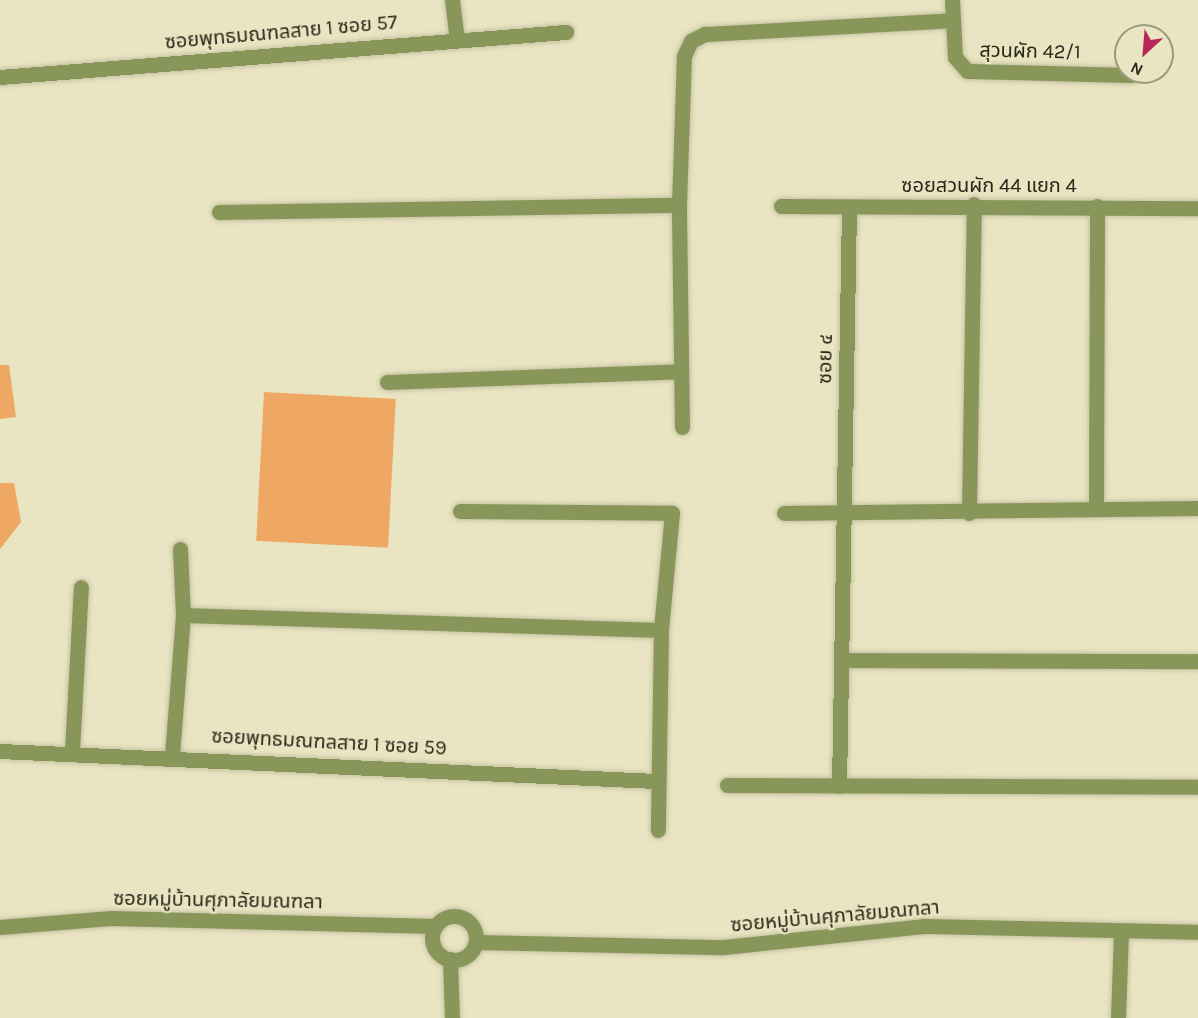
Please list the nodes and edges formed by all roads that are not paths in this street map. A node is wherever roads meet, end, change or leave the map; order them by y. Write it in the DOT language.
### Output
graph roads {
  1 [pos="452,0"];
  2 [pos="952,0"];
  3 [pos="952,20"];
  4 [pos="566,32"];
  5 [pos="457,38"];
  6 [pos="1114,75"];
  7 [pos="0,77"];
  8 [pos="974,204"];
  9 [pos="679,205"];
  10 [pos="781,206"];
  11 [pos="1097,206"];
  12 [pos="849,207"];
  13 [pos="1198,208"];
  14 [pos="219,212"];
  15 [pos="681,371"];
  16 [pos="387,382"];
  17 [pos="682,428"];
  18 [pos="1096,507"];
  19 [pos="1198,508"];
  20 [pos="460,511"];
  21 [pos="844,512"];
  22 [pos="784,513"];
  23 [pos="969,513"];
  24 [pos="180,549"];
  25 [pos="81,587"];
  26 [pos="183,615"];
  27 [pos="661,630"];
  28 [pos="842,660"];
  29 [pos="1198,661"];
  30 [pos="0,751"];
  31 [pos="72,751"];
  32 [pos="172,755"];
  33 [pos="656,780"];
  34 [pos="727,785"];
  35 [pos="839,786"];
  36 [pos="1198,787"];
  37 [pos="658,830"];
  38 [pos="436,926"];
  39 [pos="0,927"];
  40 [pos="1121,931"];
  41 [pos="1198,932"];
  42 [pos="476,942"];
  43 [pos="450,959"];
  44 [pos="452,1018"];
  45 [pos="1118,1018"];
  1 -- 5 [label="street"];
  2 -- 3 [label="street, สุวนผัก 42/1"];
  3 -- 6 [label="street, สุวนผัก 42/1"];
  3 -- 9 [label="street"];
  4 -- 5 [label="street, ซอยพุทธมณฑลสาย 1 ซอย 57"];
  5 -- 7 [label="street, ซอยพุทธมณฑลสาย 1 ซอย 57"];
  8 -- 11 [label="street, ซอยสวนผัก 44 แยก 4"];
  8 -- 12 [label="street, ซอยสวนผัก 44 แยก 4"];
  8 -- 23 [label="street"];
  9 -- 14 [label="street"];
  9 -- 15 [label="street"];
  10 -- 12 [label="street, ซอยสวนผัก 44 แยก 4"];
  11 -- 13 [label="street, ซอยสวนผัก 44 แยก 4"];
  11 -- 18 [label="street"];
  12 -- 21 [label="street, ซอย ๔"];
  15 -- 16 [label="street"];
  15 -- 17 [label="street"];
  18 -- 19 [label="street"];
  18 -- 23 [label="street"];
  20 -- 27 [label="street"];
  21 -- 22 [label="street"];
  21 -- 23 [label="street"];
  21 -- 28 [label="street, ซอย ๔"];
  24 -- 26 [label="street"];
  25 -- 31 [label="street"];
  26 -- 27 [label="street"];
  26 -- 32 [label="street"];
  27 -- 33 [label="street"];
  28 -- 29 [label="street"];
  28 -- 35 [label="street, ซอย ๔"];
  30 -- 31 [label="street, ซอยพุทธมณฑลสาย 1 ซอย 59"];
  31 -- 32 [label="street, ซอยพุทธมณฑลสาย 1 ซอย 59"];
  32 -- 33 [label="street, ซอยพุทธมณฑลสาย 1 ซอย 59"];
  33 -- 37 [label="street"];
  34 -- 35 [label="street"];
  35 -- 36 [label="street"];
  38 -- 39 [label="street, ซอยหมู่บ้านศุภาลัยมณฑลา"];
  38 -- 42 [label="street, ซอยหมู่บ้านศุภาลัยมณฑลา"];
  38 -- 43 [label="street"];
  40 -- 41 [label="street, ซอยหมู่บ้านศุภาลัยมณฑลา"];
  40 -- 42 [label="street, ซอยหมู่บ้านศุภาลัยมณฑลา"];
  40 -- 45 [label="street"];
  42 -- 43 [label="street"];
  43 -- 44 [label="street"];
}
